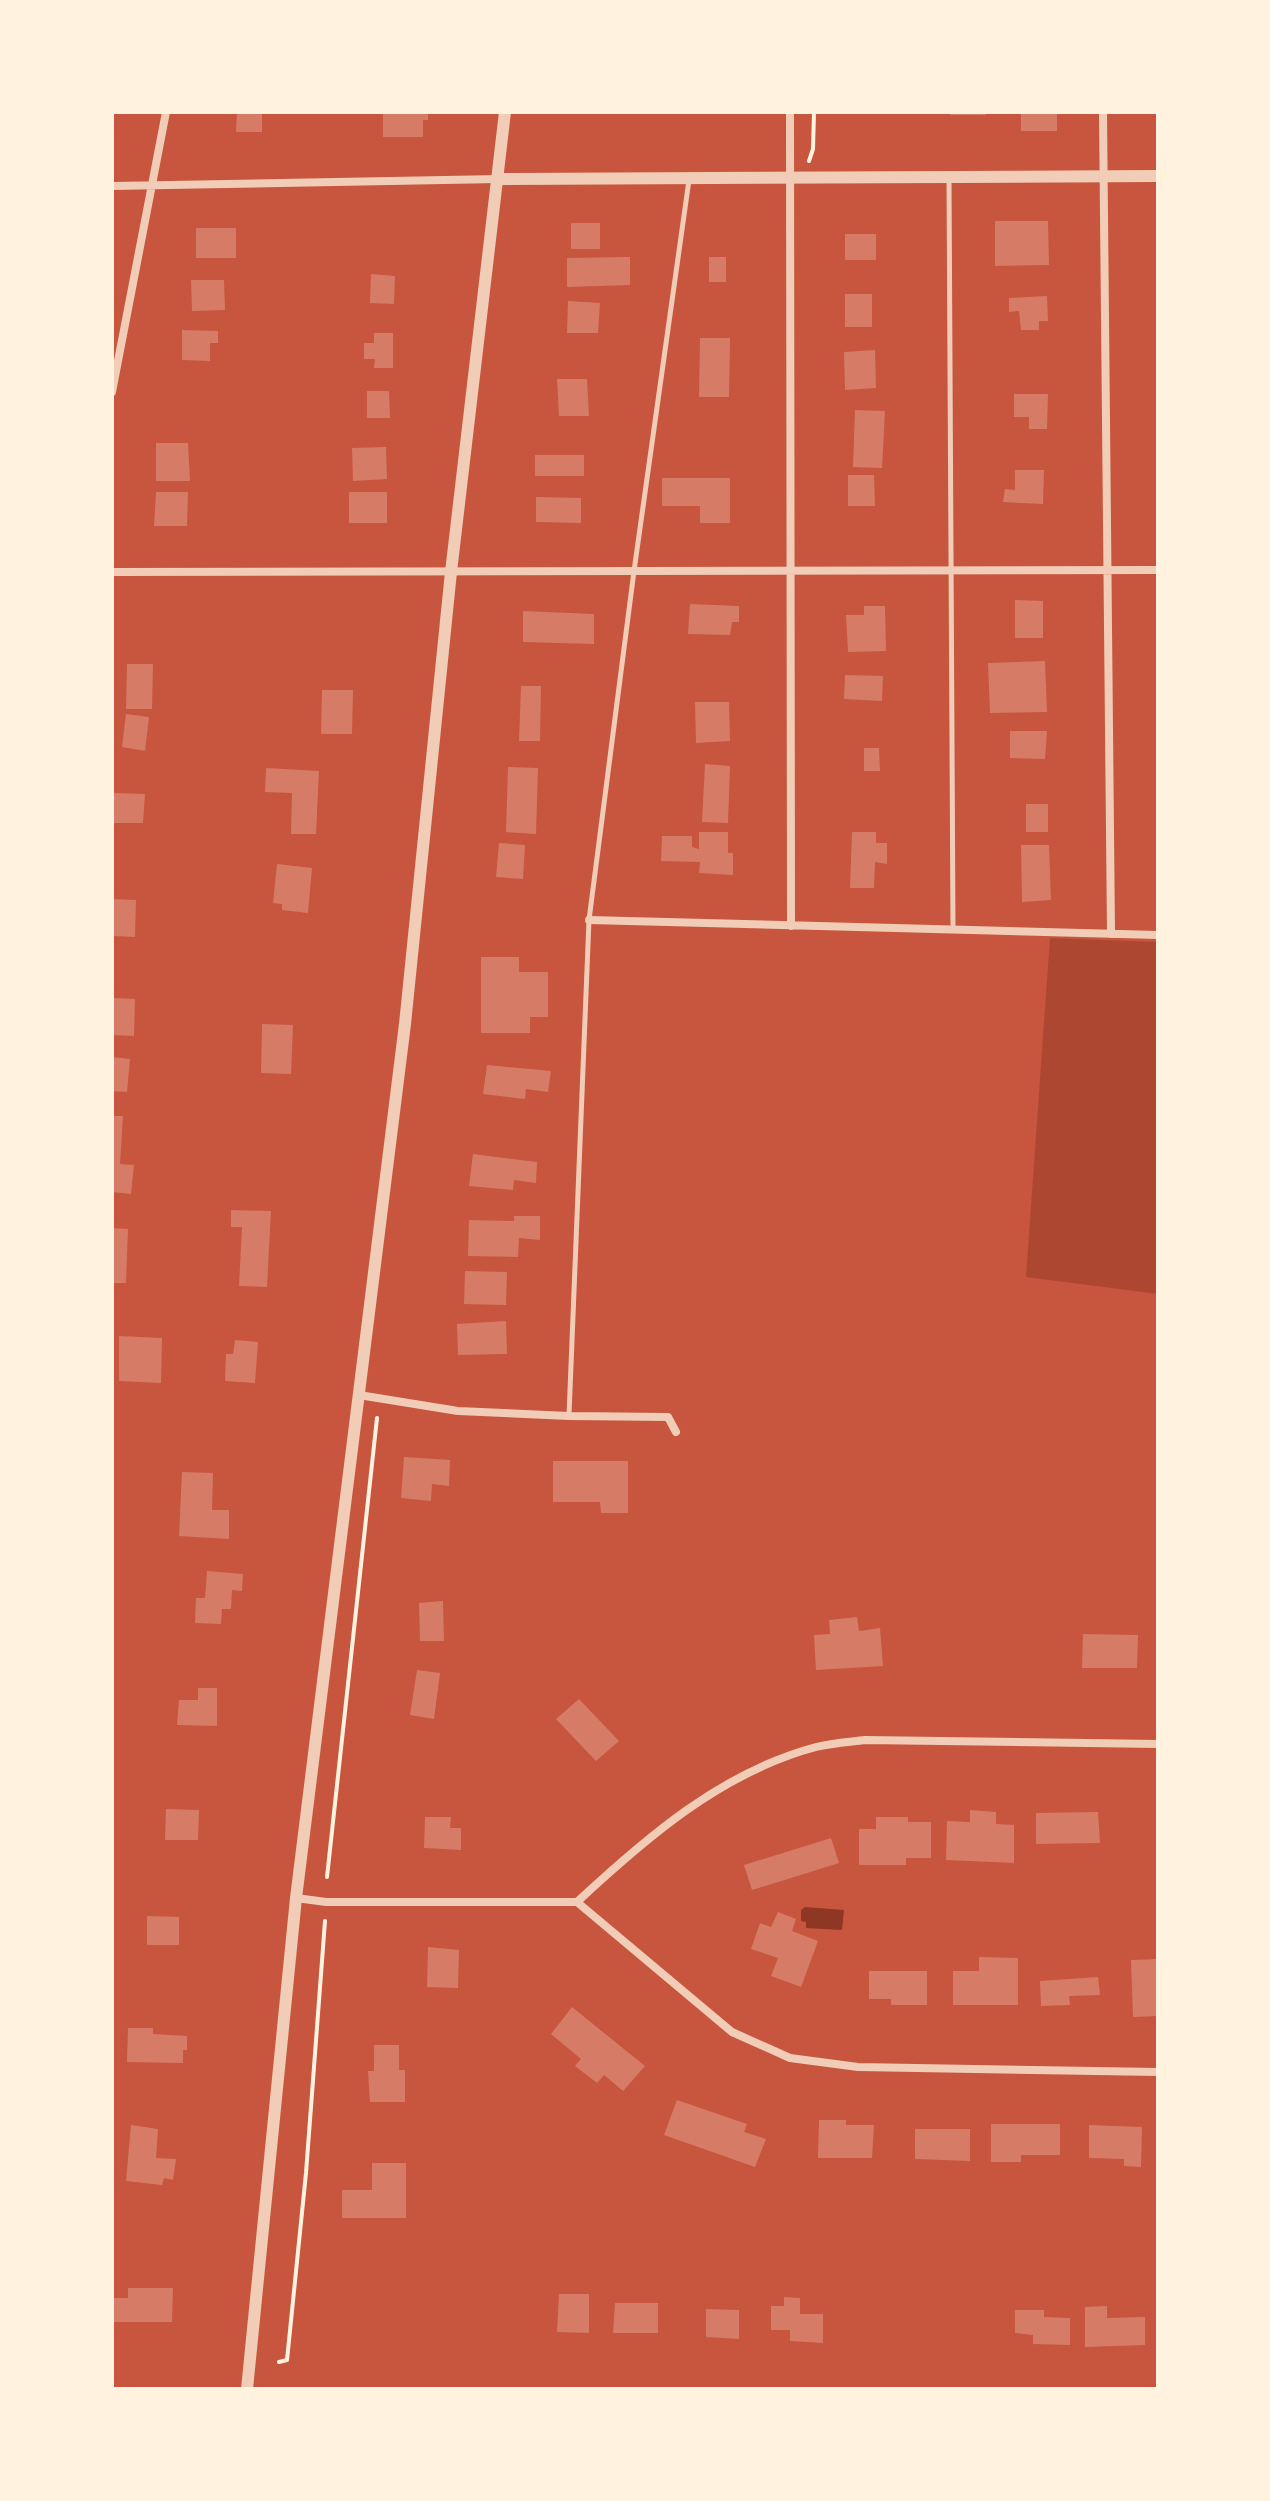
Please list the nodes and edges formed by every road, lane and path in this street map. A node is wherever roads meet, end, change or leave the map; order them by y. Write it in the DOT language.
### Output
graph roads {
  1 [pos="166,112"];
  2 [pos="505,112"];
  3 [pos="790,112"];
  4 [pos="814,112"];
  5 [pos="1103,112"];
  6 [pos="1103,176"];
  7 [pos="1158,176"];
  8 [pos="949,177"];
  9 [pos="689,178"];
  10 [pos="796,178"];
  11 [pos="499,179"];
  12 [pos="112,186"];
  13 [pos="151,186"];
  14 [pos="112,392"];
  15 [pos="1109,570"];
  16 [pos="1158,570"];
  17 [pos="634,571"];
  18 [pos="792,571"];
  19 [pos="953,571"];
  20 [pos="112,572"];
  21 [pos="451,572"];
  22 [pos="589,920"];
  23 [pos="791,926"];
  24 [pos="953,930"];
  25 [pos="1111,934"];
  26 [pos="1158,935"];
  27 [pos="359,1395"];
  28 [pos="569,1416"];
  29 [pos="377,1418"];
  30 [pos="676,1432"];
  31 [pos="1158,1744"];
  32 [pos="327,1877"];
  33 [pos="296,1898"];
  34 [pos="577,1902"];
  35 [pos="325,1921"];
  36 [pos="1158,2072"];
  37 [pos="279,2362"];
  38 [pos="247,2389"];
  1 -- 13 [label="street"];
  2 -- 11 [label="street"];
  3 -- 10 [label="street"];
  4 -- 10 [label="path"];
  5 -- 6 [label="street"];
  6 -- 7 [label="street"];
  6 -- 8 [label="street"];
  6 -- 15 [label="street"];
  8 -- 10 [label="street"];
  8 -- 19 [label="lane"];
  9 -- 10 [label="street"];
  9 -- 11 [label="street"];
  9 -- 17 [label="lane"];
  10 -- 18 [label="street"];
  11 -- 13 [label="street"];
  11 -- 21 [label="street"];
  12 -- 13 [label="street"];
  13 -- 14 [label="street"];
  15 -- 16 [label="street"];
  15 -- 19 [label="street"];
  15 -- 25 [label="street"];
  17 -- 18 [label="street"];
  17 -- 21 [label="street"];
  17 -- 22 [label="lane"];
  18 -- 19 [label="street"];
  18 -- 23 [label="street"];
  19 -- 24 [label="lane"];
  20 -- 21 [label="street"];
  21 -- 27 [label="street"];
  22 -- 23 [label="street"];
  22 -- 28 [label="lane"];
  23 -- 24 [label="street"];
  24 -- 25 [label="street"];
  25 -- 26 [label="street"];
  27 -- 28 [label="street"];
  27 -- 33 [label="street"];
  28 -- 30 [label="street"];
  29 -- 32 [label="path"];
  31 -- 34 [label="street"];
  33 -- 34 [label="street"];
  33 -- 38 [label="street"];
  34 -- 36 [label="street"];
  35 -- 37 [label="path"];
}
